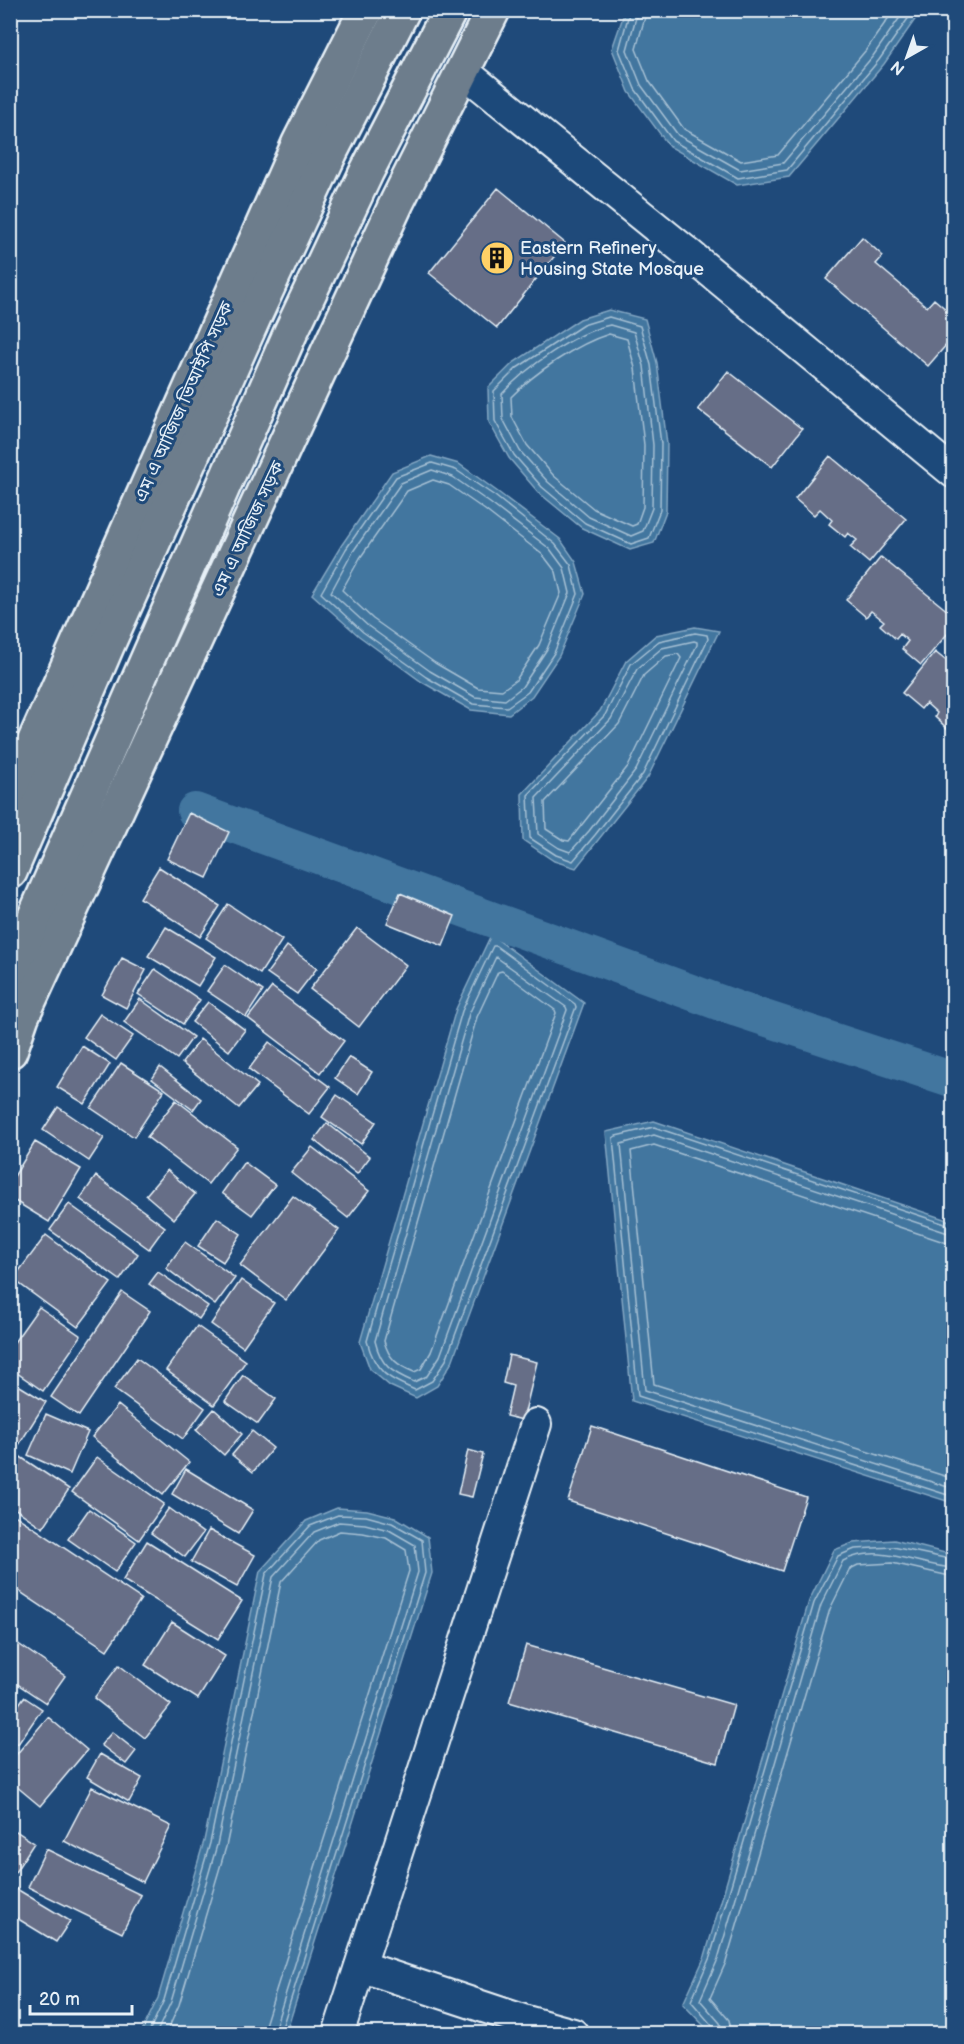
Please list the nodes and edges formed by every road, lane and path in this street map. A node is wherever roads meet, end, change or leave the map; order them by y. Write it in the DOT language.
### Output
graph roads {
  1 [pos="366,10"];
  2 [pos="403,10"];
  3 [pos="450,10"];
  4 [pos="493,10"];
  5 [pos="463,71"];
  6 [pos="954,473"];
  7 [pos="10,797"];
  8 [pos="10,872"];
  9 [pos="10,973"];
  10 [pos="10,1051"];
  11 [pos="536,1424"];
  12 [pos="360,1966"];
  13 [pos="338,2034"];
  14 [pos="573,2034"];
  1 -- 7 [label="main road, এম এ আজিজ ভিআইপি সড়ক"];
  2 -- 8 [label="main road"];
  3 -- 9 [label="main road"];
  4 -- 5 [label="main road, এম এ আজিজ সড়ক"];
  5 -- 6 [label="street"];
  5 -- 10 [label="main road, এম এ আজিজ সড়ক"];
  11 -- 12 [label="street"];
  12 -- 13 [label="street"];
  12 -- 14 [label="street"];
}
